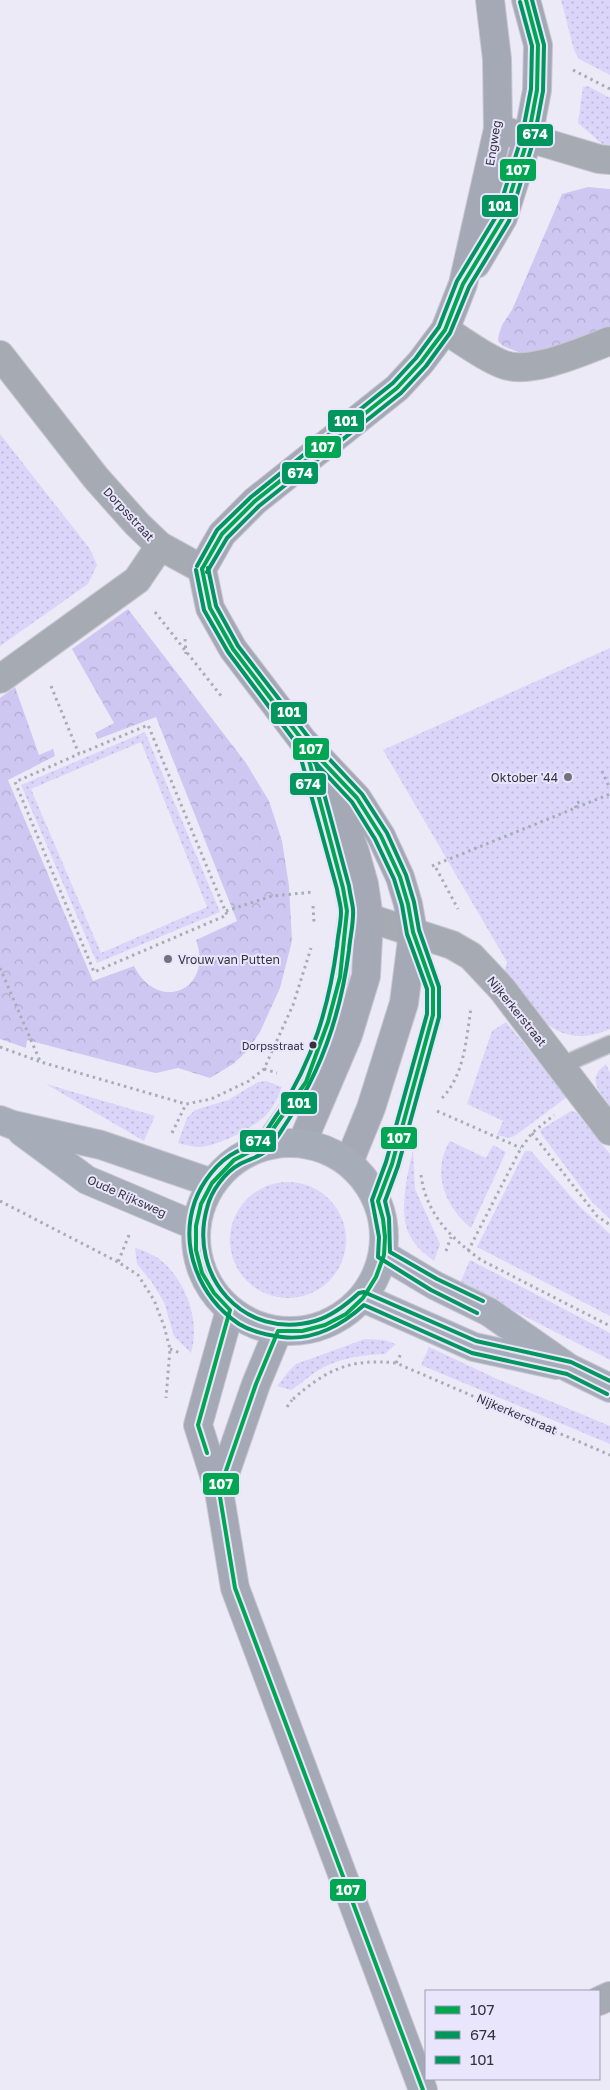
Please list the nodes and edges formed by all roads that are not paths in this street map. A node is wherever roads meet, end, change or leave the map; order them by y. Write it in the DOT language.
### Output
graph roads {
  1 [pos="490,0"];
  2 [pos="526,0"];
  3 [pos="498,129"];
  4 [pos="528,138"];
  5 [pos="610,160"];
  6 [pos="463,284"];
  7 [pos="445,330"];
  8 [pos="610,341"];
  9 [pos="0,355"];
  10 [pos="160,546"];
  11 [pos="202,570"];
  12 [pos="0,679"];
  13 [pos="303,742"];
  14 [pos="369,918"];
  15 [pos="413,932"];
  16 [pos="610,1044"];
  17 [pos="560,1066"];
  18 [pos="6,1122"];
  19 [pos="610,1131"];
  20 [pos="302,1143"];
  21 [pos="262,1146"];
  22 [pos="349,1162"];
  23 [pos="212,1183"];
  24 [pos="378,1201"];
  25 [pos="196,1226"];
  26 [pos="384,1255"];
  27 [pos="363,1298"];
  28 [pos="230,1310"];
  29 [pos="278,1331"];
  30 [pos="569,1368"];
  31 [pos="610,1388"];
  32 [pos="219,1491"];
  33 [pos="423,2080"];
  1 -- 3 [label="street, Engweg"];
  2 -- 4 [label="street, Engweg"];
  3 -- 4 [label="street"];
  3 -- 6 [label="street, Engweg"];
  4 -- 5 [label="street"];
  4 -- 6 [label="street, Engweg"];
  6 -- 7 [label="street, Engweg"];
  7 -- 8 [label="street"];
  7 -- 11 [label="street, Engweg"];
  9 -- 10 [label="street, Dorpsstraat"];
  10 -- 11 [label="street, Dorpsstraat"];
  10 -- 12 [label="street"];
  11 -- 13 [label="street"];
  13 -- 14 [label="street"];
  13 -- 15 [label="street"];
  13 -- 21 [label="lane"];
  14 -- 15 [label="street, Nijkerkerstraat"];
  14 -- 20 [label="street"];
  15 -- 17 [label="street, Nijkerkerstraat"];
  15 -- 22 [label="street"];
  15 -- 24 [label="lane"];
  16 -- 17 [label="lane"];
  17 -- 19 [label="street, Nijkerkerstraat"];
  18 -- 23 [label="main road, Oude Rijksweg"];
  18 -- 25 [label="main road, Oude Rijksweg"];
  20 -- 21 [label="main road"];
  20 -- 22 [label="main road"];
  21 -- 23 [label="main road"];
  22 -- 24 [label="main road"];
  23 -- 25 [label="main road"];
  24 -- 26 [label="main road"];
  25 -- 28 [label="main road"];
  26 -- 27 [label="main road"];
  26 -- 30 [label="main road"];
  27 -- 29 [label="main road"];
  27 -- 30 [label="main road"];
  28 -- 29 [label="main road"];
  28 -- 32 [label="street"];
  29 -- 32 [label="street"];
  30 -- 31 [label="main road"];
  32 -- 33 [label="street"];
}
